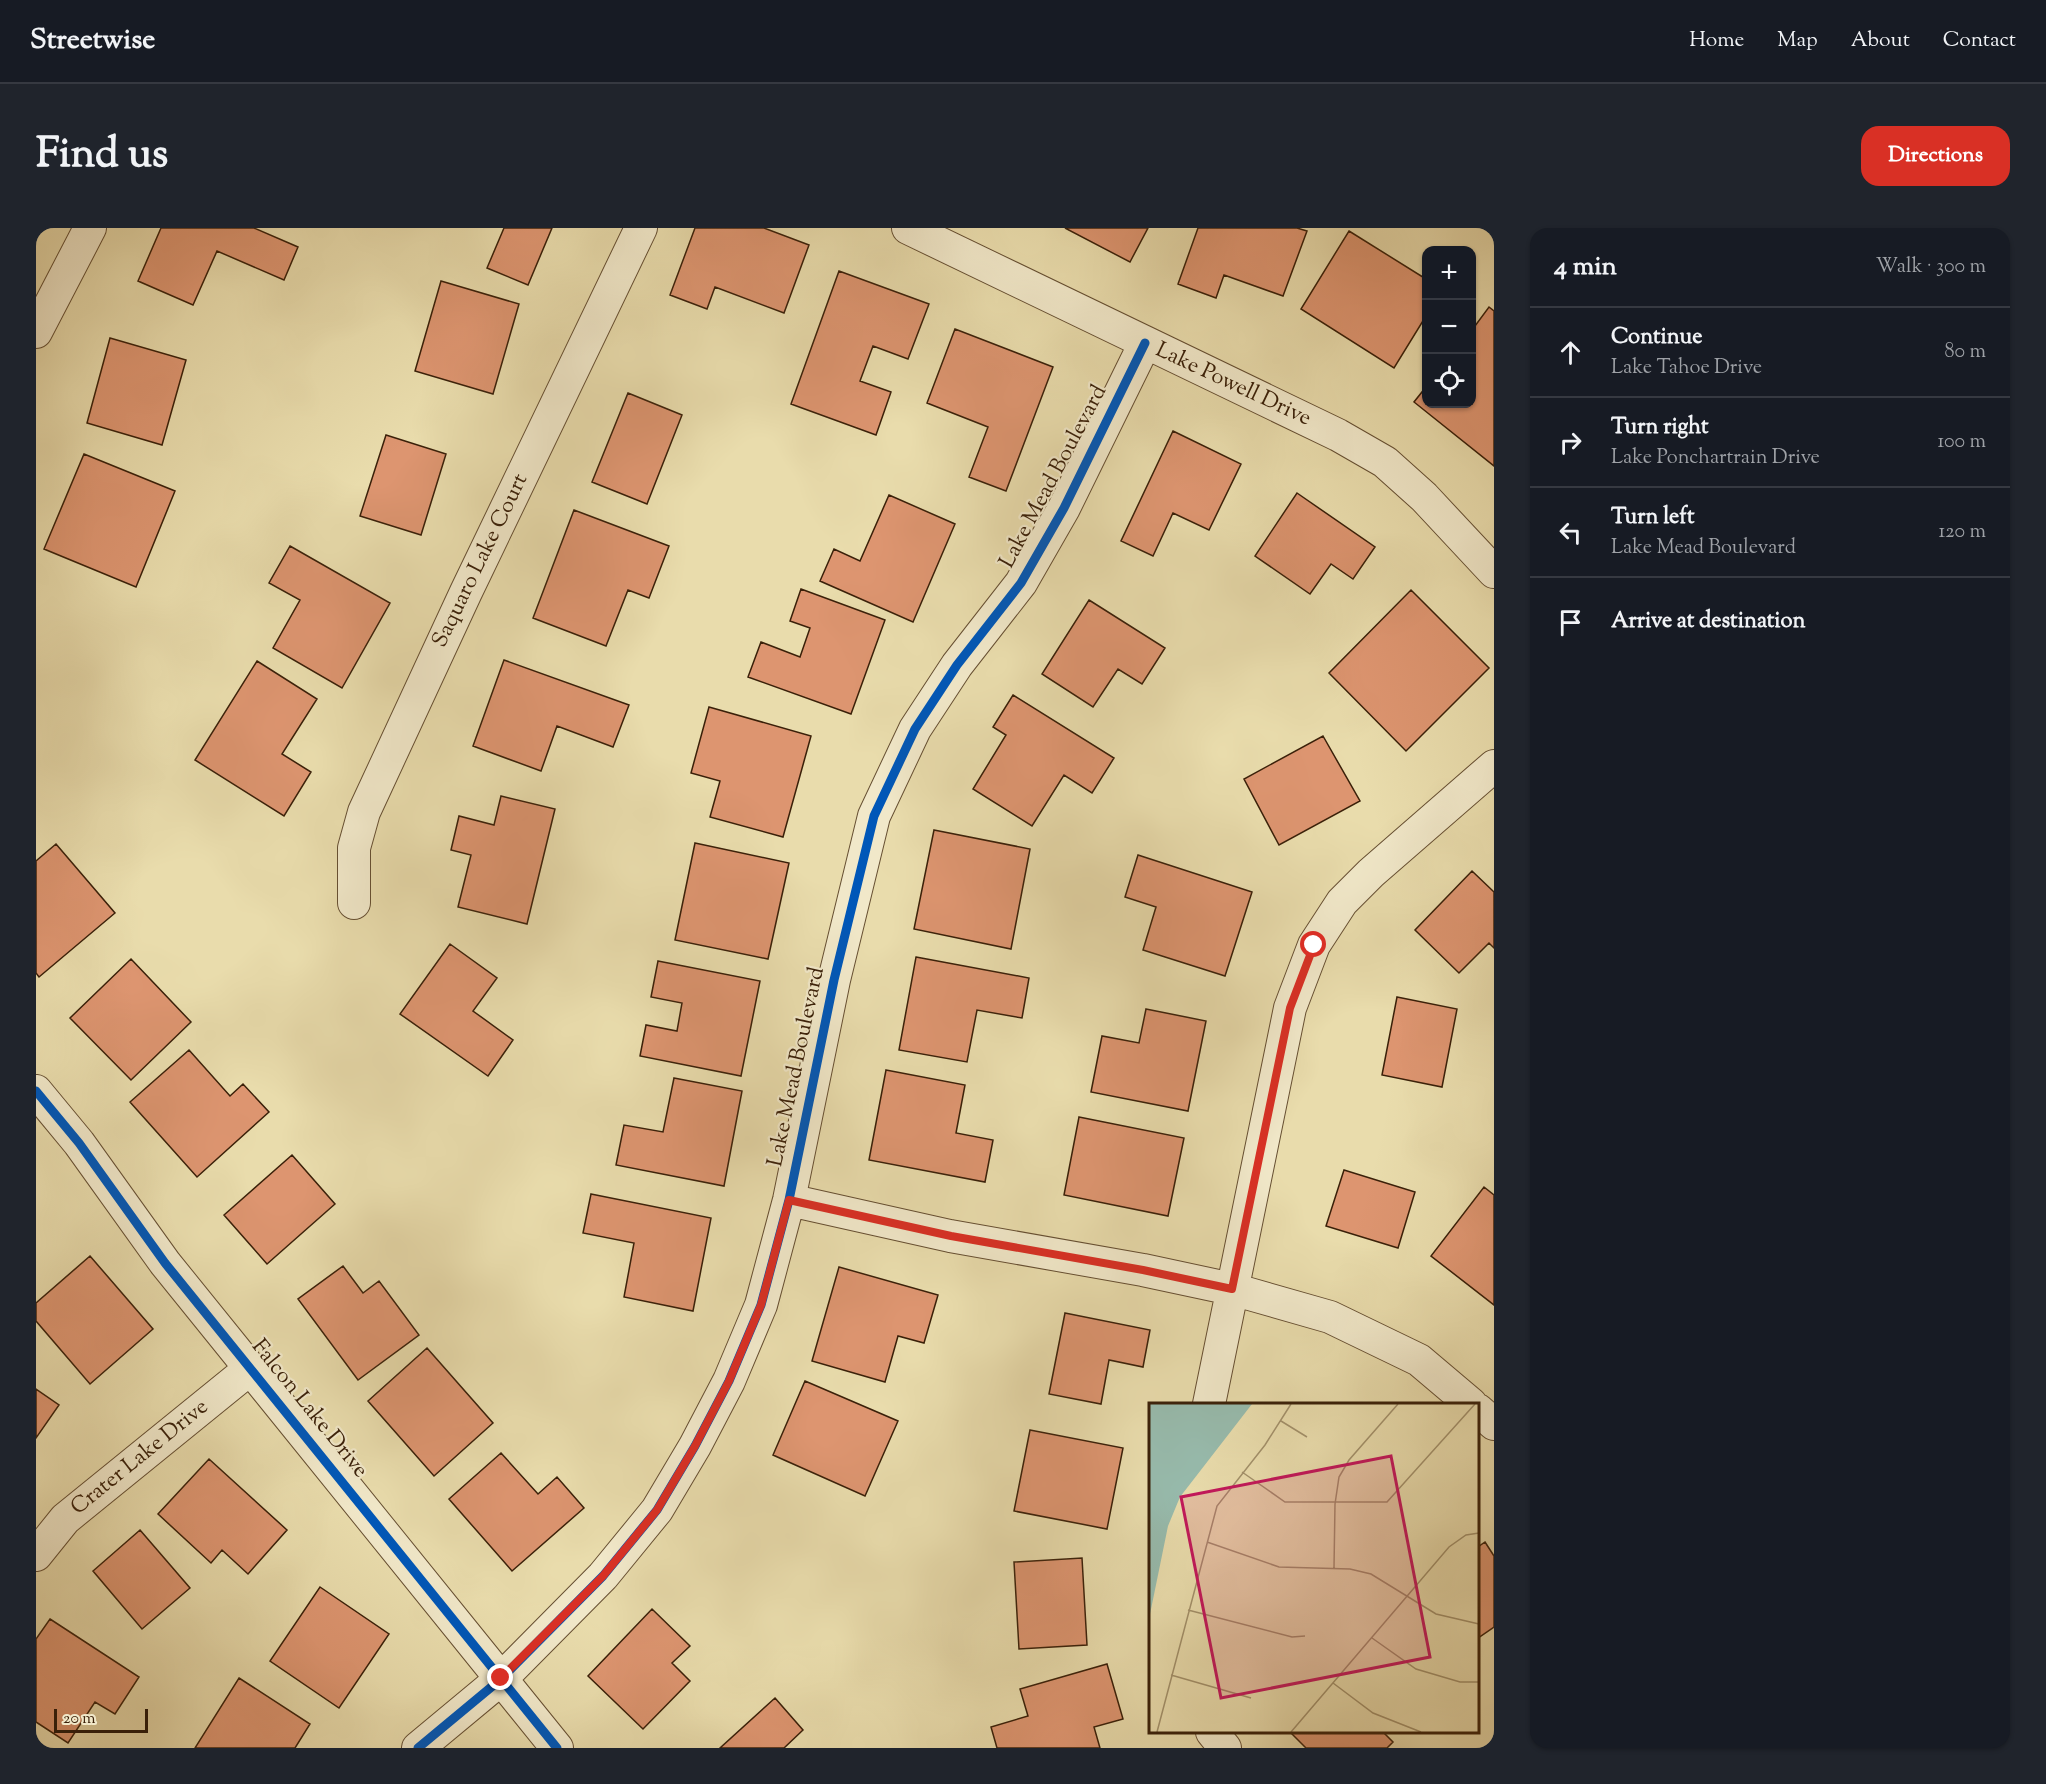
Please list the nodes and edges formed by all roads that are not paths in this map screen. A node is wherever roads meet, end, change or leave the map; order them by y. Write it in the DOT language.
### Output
graph roads {
  1 [pos="90,228"];
  2 [pos="641,228"];
  3 [pos="908,228"];
  4 [pos="36,332"];
  5 [pos="1145,343"];
  6 [pos="1494,572"];
  7 [pos="1494,766"];
  8 [pos="354,903"];
  9 [pos="36,1091"];
  10 [pos="789,1200"];
  11 [pos="1232,1289"];
  12 [pos="251,1368"];
  13 [pos="1209,1403"];
  14 [pos="1470,1403"];
  15 [pos="1479,1411"];
  16 [pos="1494,1424"];
  17 [pos="36,1555"];
  18 [pos="501,1678"];
  19 [pos="1214,1733"];
  20 [pos="418,1748"];
  21 [pos="557,1748"];
  22 [pos="1225,1748"];
  1 -- 4 [label="street"];
  2 -- 8 [label="street, Saquaro Lake Court"];
  3 -- 5 [label="street, Lake Powell Drive"];
  5 -- 6 [label="street, Lake Powell Drive"];
  5 -- 10 [label="street, Lake Mead Boulevard"];
  7 -- 11 [label="street"];
  9 -- 12 [label="street, Falcon Lake Drive"];
  10 -- 11 [label="street"];
  10 -- 18 [label="street, Lake Mead Boulevard"];
  11 -- 13 [label="street"];
  11 -- 14 [label="street"];
  12 -- 17 [label="street, Crater Lake Drive"];
  12 -- 18 [label="street, Falcon Lake Drive"];
  15 -- 16 [label="street"];
  18 -- 20 [label="street, Lake Mead Boulevard"];
  18 -- 21 [label="street, Falcon Lake Drive"];
  19 -- 22 [label="street"];
}
